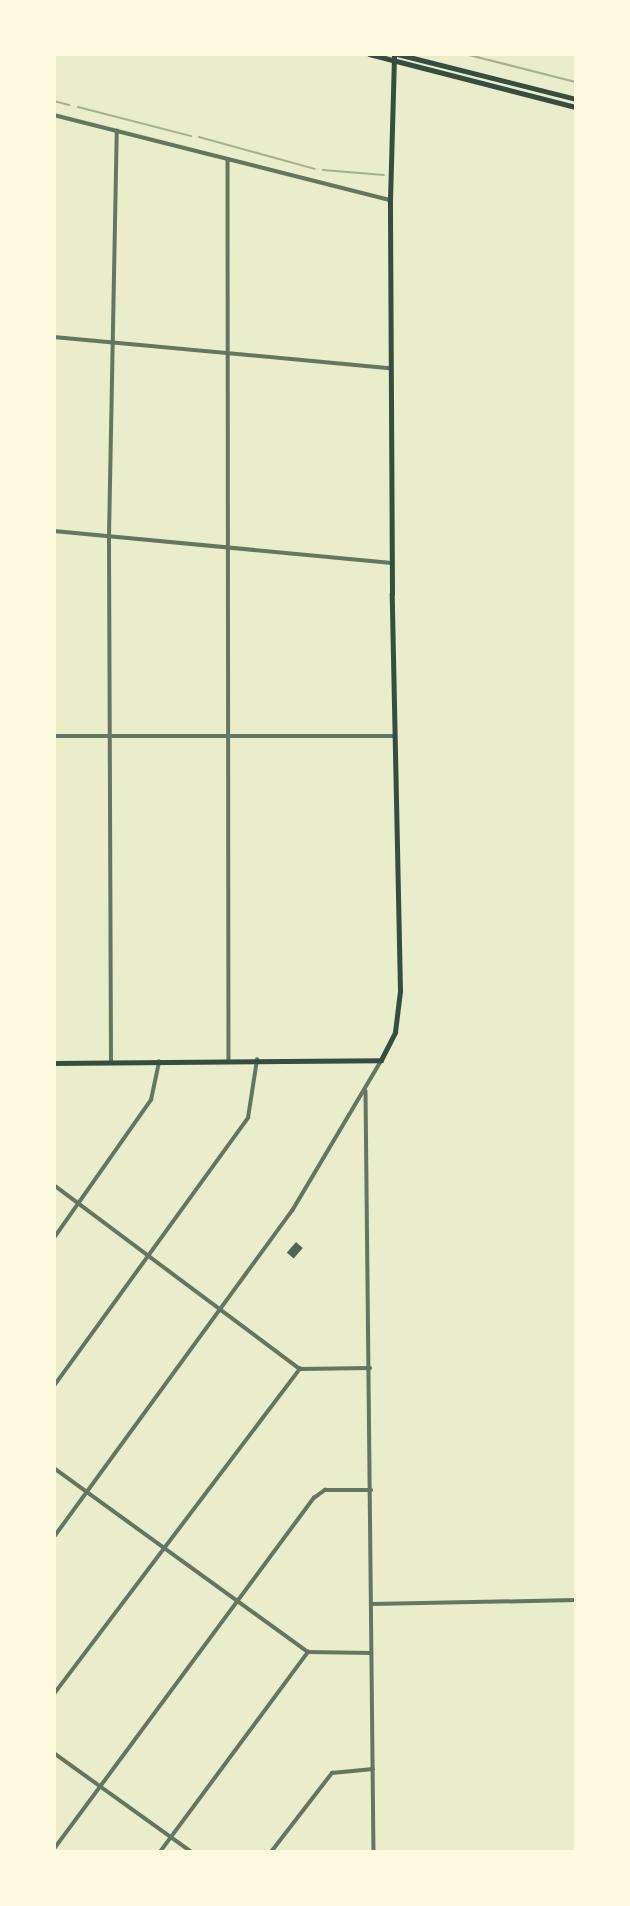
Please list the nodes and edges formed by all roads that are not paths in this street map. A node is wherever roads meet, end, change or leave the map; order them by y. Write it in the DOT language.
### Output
graph roads {
  1 [pos="369,54"];
  2 [pos="395,56"];
  3 [pos="576,99"];
  4 [pos="576,107"];
  5 [pos="54,115"];
  6 [pos="117,131"];
  7 [pos="228,159"];
  8 [pos="390,200"];
  9 [pos="54,337"];
  10 [pos="113,342"];
  11 [pos="228,356"];
  12 [pos="391,368"];
  13 [pos="54,531"];
  14 [pos="110,536"];
  15 [pos="229,550"];
  16 [pos="391,564"];
  17 [pos="54,736"];
  18 [pos="110,736"];
  19 [pos="227,736"];
  20 [pos="394,736"];
  21 [pos="257,1060"];
  22 [pos="382,1060"];
  23 [pos="159,1062"];
  24 [pos="229,1062"];
  25 [pos="54,1063"];
  26 [pos="111,1063"];
  27 [pos="366,1091"];
  28 [pos="54,1185"];
  29 [pos="79,1204"];
  30 [pos="54,1238"];
  31 [pos="149,1257"];
  32 [pos="222,1310"];
  33 [pos="370,1368"];
  34 [pos="300,1369"];
  35 [pos="54,1387"];
  36 [pos="54,1468"];
  37 [pos="371,1490"];
  38 [pos="87,1491"];
  39 [pos="54,1537"];
  40 [pos="166,1548"];
  41 [pos="235,1599"];
  42 [pos="576,1600"];
  43 [pos="372,1604"];
  44 [pos="308,1652"];
  45 [pos="372,1653"];
  46 [pos="54,1693"];
  47 [pos="54,1753"];
  48 [pos="373,1769"];
  49 [pos="100,1786"];
  50 [pos="171,1836"];
  51 [pos="54,1849"];
  52 [pos="160,1852"];
  53 [pos="192,1852"];
  54 [pos="271,1852"];
  55 [pos="374,1852"];
  1 -- 2 [label="main road"];
  2 -- 3 [label="main road"];
  2 -- 4 [label="main road"];
  2 -- 8 [label="main road"];
  5 -- 6 [label="street"];
  6 -- 7 [label="street"];
  6 -- 10 [label="street"];
  7 -- 8 [label="street"];
  7 -- 11 [label="street"];
  8 -- 12 [label="main road"];
  9 -- 10 [label="street"];
  10 -- 11 [label="street"];
  10 -- 14 [label="street"];
  11 -- 12 [label="street"];
  11 -- 15 [label="street"];
  12 -- 16 [label="main road"];
  13 -- 14 [label="street"];
  14 -- 15 [label="street"];
  14 -- 18 [label="street"];
  15 -- 16 [label="street"];
  15 -- 19 [label="street"];
  16 -- 20 [label="main road"];
  17 -- 18 [label="street"];
  18 -- 19 [label="street"];
  18 -- 26 [label="street"];
  19 -- 20 [label="street"];
  19 -- 24 [label="street"];
  20 -- 22 [label="main road"];
  21 -- 22 [label="main road"];
  21 -- 24 [label="main road"];
  21 -- 31 [label="street"];
  22 -- 27 [label="street"];
  23 -- 24 [label="main road"];
  23 -- 26 [label="main road"];
  23 -- 29 [label="street"];
  25 -- 26 [label="main road"];
  27 -- 32 [label="street"];
  27 -- 33 [label="street"];
  28 -- 29 [label="street"];
  29 -- 30 [label="street"];
  29 -- 31 [label="street"];
  31 -- 32 [label="street"];
  31 -- 35 [label="street"];
  32 -- 34 [label="street"];
  32 -- 38 [label="street"];
  33 -- 34 [label="street"];
  33 -- 37 [label="street"];
  34 -- 40 [label="street"];
  36 -- 38 [label="street"];
  37 -- 41 [label="street"];
  37 -- 43 [label="street"];
  38 -- 39 [label="street"];
  38 -- 40 [label="street"];
  40 -- 41 [label="street"];
  40 -- 46 [label="street"];
  41 -- 44 [label="street"];
  41 -- 49 [label="street"];
  42 -- 43 [label="street"];
  43 -- 45 [label="street"];
  44 -- 45 [label="street"];
  44 -- 50 [label="street"];
  45 -- 48 [label="street"];
  47 -- 49 [label="street"];
  48 -- 54 [label="street"];
  48 -- 55 [label="street"];
  49 -- 50 [label="street"];
  49 -- 51 [label="street"];
  50 -- 52 [label="street"];
  50 -- 53 [label="street"];
}
